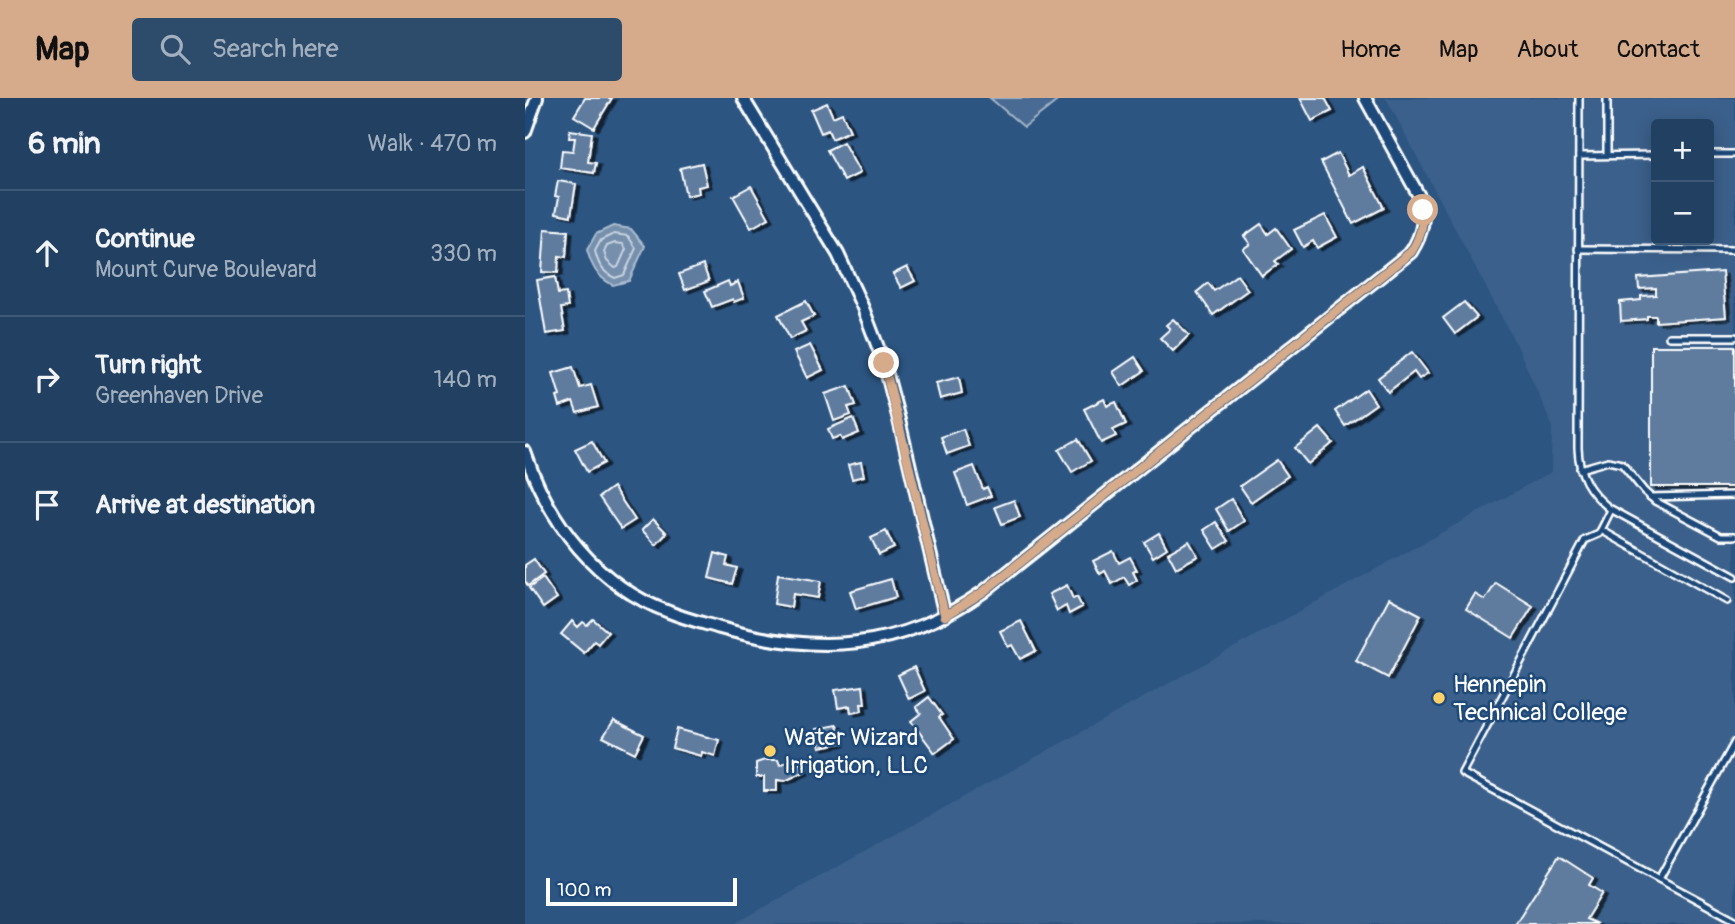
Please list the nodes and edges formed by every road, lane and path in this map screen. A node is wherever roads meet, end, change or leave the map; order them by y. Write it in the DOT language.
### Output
graph roads {
  1 [pos="537,98"];
  2 [pos="743,98"];
  3 [pos="1365,98"];
  4 [pos="1579,98"];
  5 [pos="1607,98"];
  6 [pos="525,132"];
  7 [pos="1735,154"];
  8 [pos="1607,155"];
  9 [pos="1651,155"];
  10 [pos="1714,155"];
  11 [pos="1579,156"];
  12 [pos="1579,249"];
  13 [pos="1735,250"];
  14 [pos="1669,337"];
  15 [pos="1735,337"];
  16 [pos="525,452"];
  17 [pos="1580,469"];
  18 [pos="1735,495"];
  19 [pos="1650,496"];
  20 [pos="1611,510"];
  21 [pos="1601,530"];
  22 [pos="1735,536"];
  23 [pos="1735,577"];
  24 [pos="1727,601"];
  25 [pos="945,616"];
  26 [pos="1735,742"];
  27 [pos="1659,879"];
  28 [pos="1735,920"];
  1 -- 6 [label="street"];
  2 -- 25 [label="street"];
  3 -- 25 [label="street"];
  4 -- 11 [label="lane"];
  5 -- 8 [label="lane"];
  7 -- 10 [label="lane"];
  8 -- 9 [label="lane"];
  8 -- 11 [label="lane"];
  11 -- 12 [label="lane"];
  12 -- 13 [label="lane"];
  12 -- 17 [label="lane"];
  14 -- 15 [label="lane"];
  16 -- 25 [label="street"];
  17 -- 19 [label="lane"];
  17 -- 20 [label="lane"];
  18 -- 19 [label="lane"];
  19 -- 22 [label="lane"];
  20 -- 21 [label="lane"];
  20 -- 23 [label="lane"];
  21 -- 24 [label="lane"];
  21 -- 27 [label="lane"];
  26 -- 27 [label="lane"];
  27 -- 28 [label="lane"];
}
